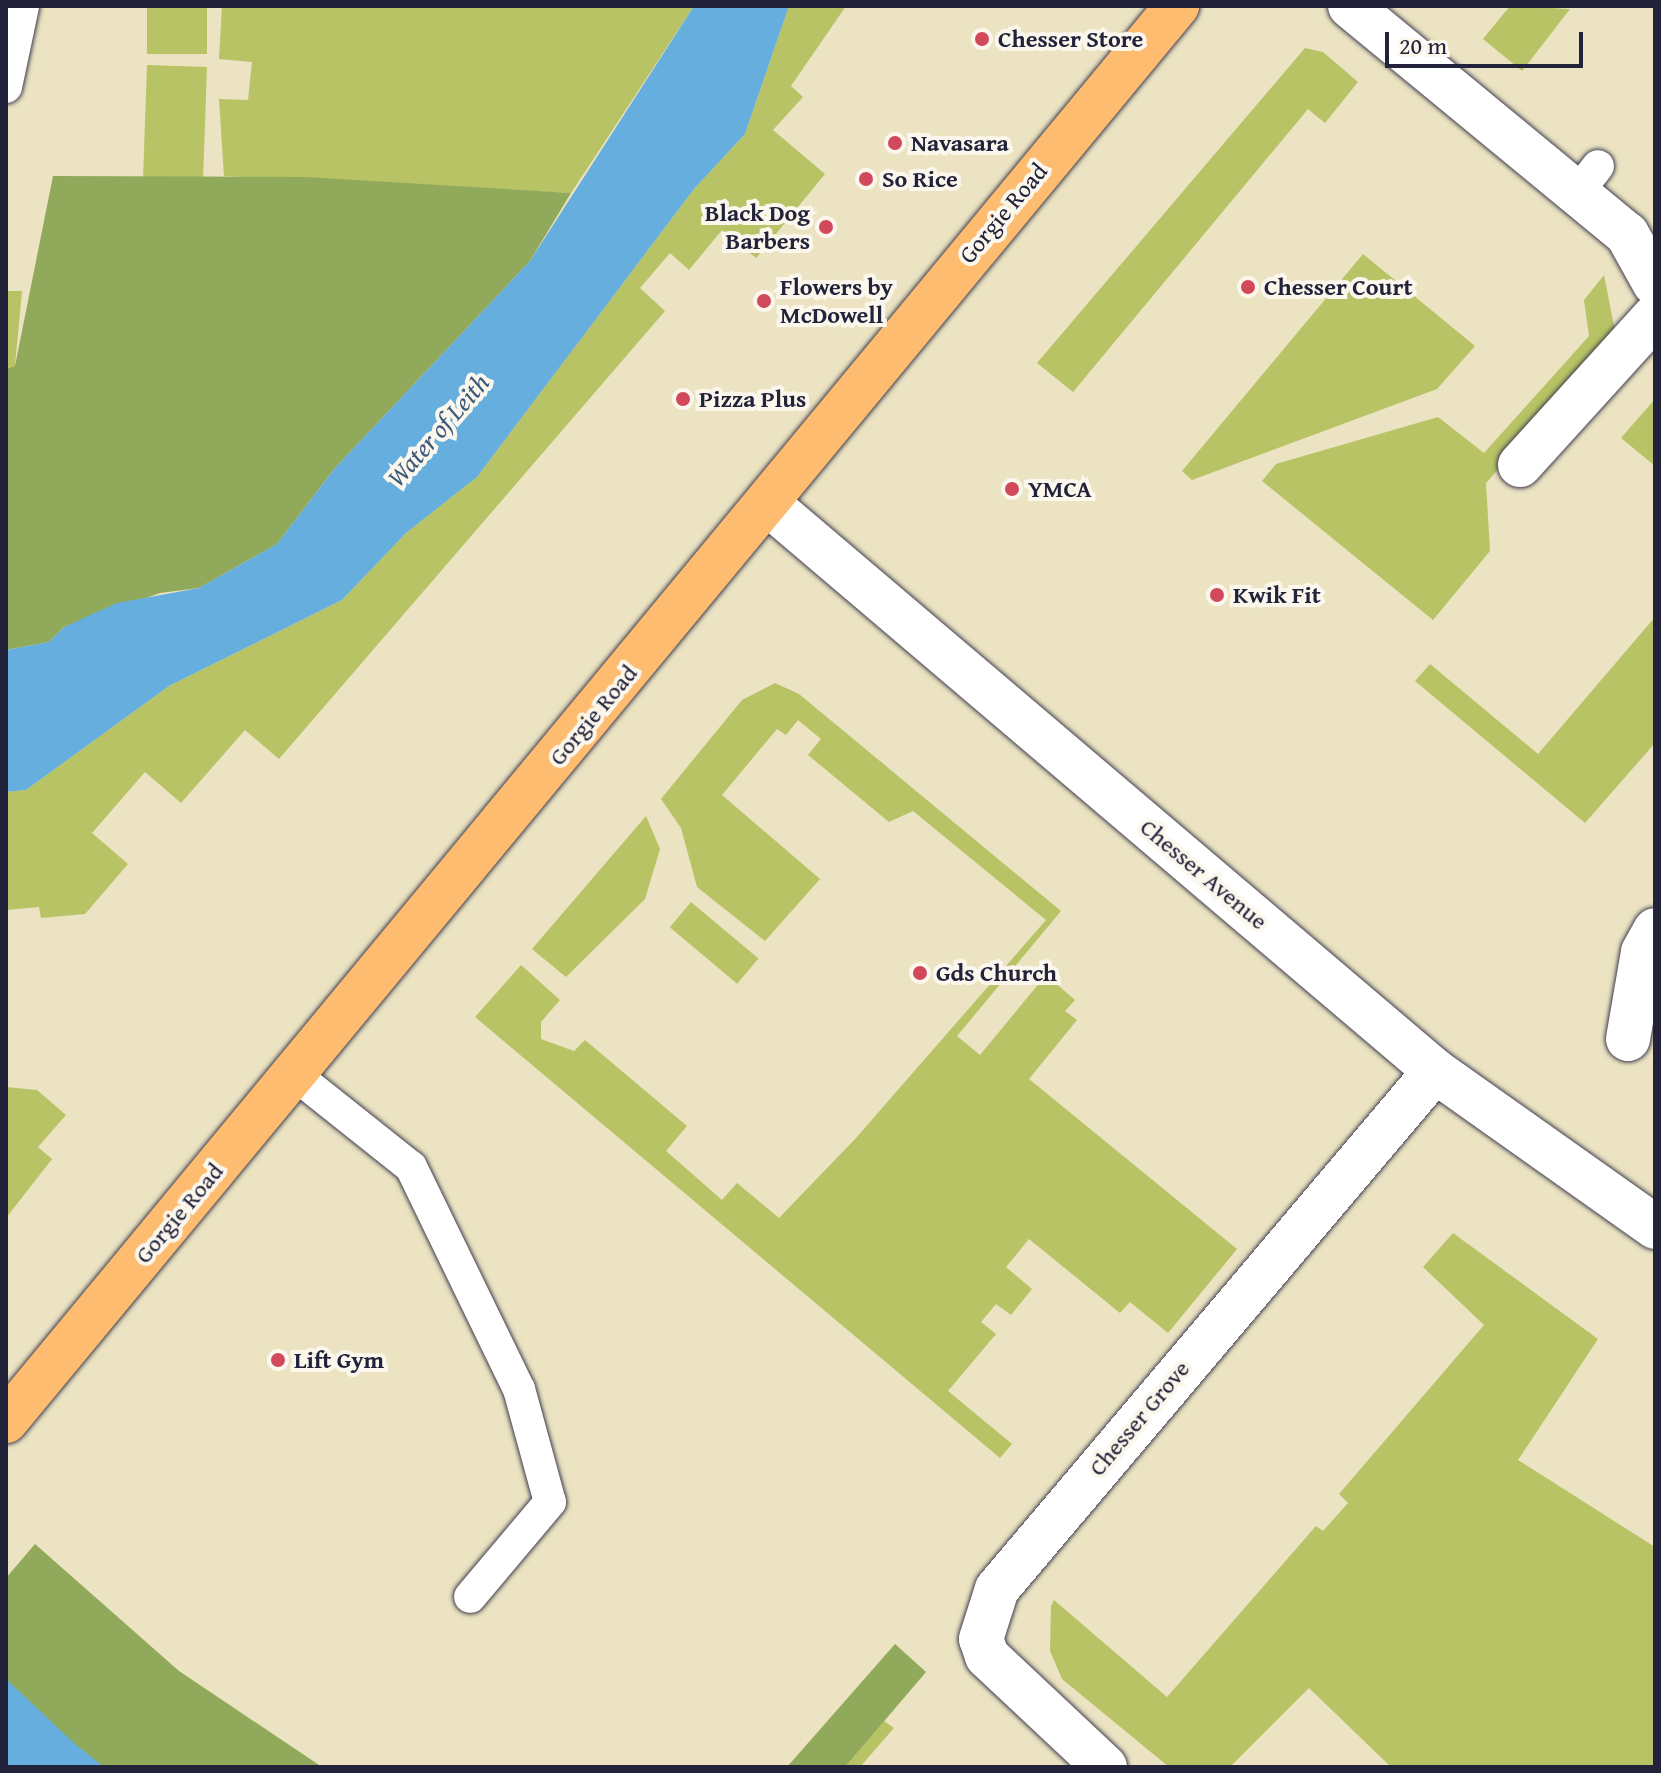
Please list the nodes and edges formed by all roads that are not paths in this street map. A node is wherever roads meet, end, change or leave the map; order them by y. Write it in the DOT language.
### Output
graph roads {
  1 [pos="23,6"];
  2 [pos="1177,6"];
  3 [pos="1350,6"];
  4 [pos="6,87"];
  5 [pos="1655,284"];
  6 [pos="1655,316"];
  7 [pos="1520,465"];
  8 [pos="767,503"];
  9 [pos="1655,930"];
  10 [pos="1628,1039"];
  11 [pos="1435,1071"];
  12 [pos="294,1074"];
  13 [pos="1655,1227"];
  14 [pos="6,1421"];
  15 [pos="470,1597"];
  16 [pos="1105,1767"];
  1 -- 4 [label="lane"];
  2 -- 8 [label="main road, Gorgie Road"];
  3 -- 5 [label="street"];
  6 -- 7 [label="street"];
  8 -- 11 [label="street, Chesser Avenue"];
  8 -- 12 [label="main road, Gorgie Road"];
  9 -- 10 [label="street"];
  11 -- 13 [label="street, Chesser Avenue"];
  11 -- 16 [label="street, Chesser Grove"];
  12 -- 14 [label="main road, Gorgie Road"];
  12 -- 15 [label="lane"];
}
